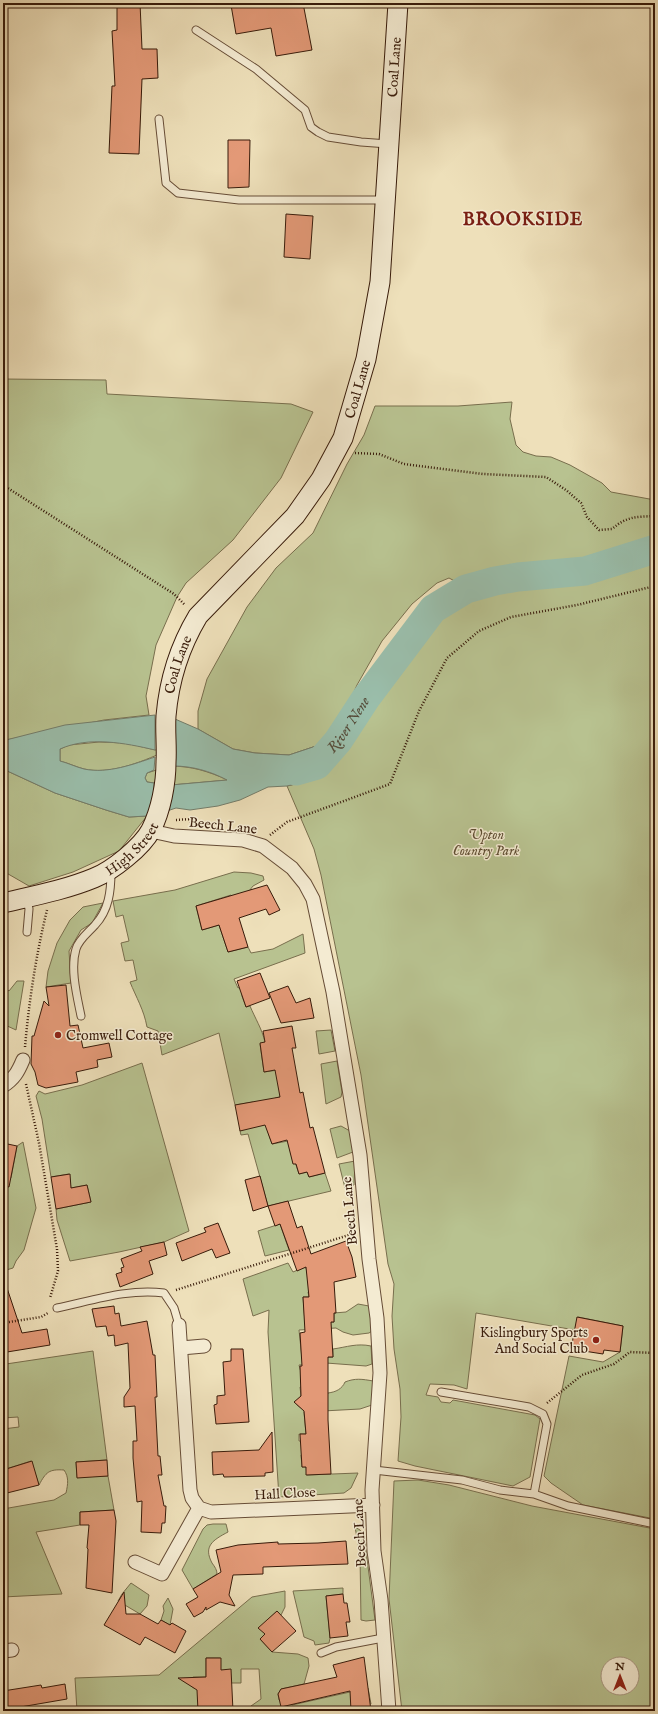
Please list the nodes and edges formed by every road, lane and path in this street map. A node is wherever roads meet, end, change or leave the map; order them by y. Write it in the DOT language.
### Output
graph roads {
  1 [pos="398,3"];
  2 [pos="196,30"];
  3 [pos="159,119"];
  4 [pos="388,144"];
  5 [pos="385,200"];
  6 [pos="343,438"];
  7 [pos="3,485"];
  8 [pos="655,516"];
  9 [pos="655,586"];
  10 [pos="198,616"];
  11 [pos="166,716"];
  12 [pos="154,823"];
  13 [pos="263,846"];
  14 [pos="111,869"];
  15 [pos="50,892"];
  16 [pos="27,898"];
  17 [pos="3,903"];
  18 [pos="27,932"];
  19 [pos="81,1016"];
  20 [pos="23,1060"];
  21 [pos="3,1086"];
  22 [pos="366,1230"];
  23 [pos="164,1293"];
  24 [pos="57,1308"];
  25 [pos="3,1323"];
  26 [pos="179,1325"];
  27 [pos="204,1346"];
  28 [pos="181,1348"];
  29 [pos="655,1353"];
  30 [pos="441,1392"];
  31 [pos="536,1410"];
  32 [pos="374,1470"];
  33 [pos="534,1494"];
  34 [pos="373,1505"];
  35 [pos="199,1508"];
  36 [pos="655,1524"];
  37 [pos="135,1562"];
  38 [pos="383,1638"];
  39 [pos="322,1653"];
  40 [pos="389,1711"];
  1 -- 4 [label="street, Coal Lane"];
  2 -- 4 [label="lane"];
  3 -- 5 [label="lane"];
  4 -- 5 [label="street, Coal Lane"];
  5 -- 6 [label="street, Coal Lane"];
  6 -- 8 [label="path"];
  6 -- 10 [label="street, Coal Lane"];
  7 -- 10 [label="path"];
  9 -- 13 [label="path"];
  10 -- 11 [label="street, Coal Lane"];
  11 -- 12 [label="street, High Street"];
  12 -- 13 [label="street, Beech Lane"];
  12 -- 14 [label="street, High Street"];
  13 -- 22 [label="street, Beech Lane"];
  14 -- 15 [label="street, High Street"];
  14 -- 19 [label="lane"];
  15 -- 16 [label="street, High Street"];
  15 -- 20 [label="path"];
  16 -- 17 [label="street, High Street"];
  16 -- 18 [label="lane"];
  20 -- 21 [label="street"];
  20 -- 24 [label="path"];
  22 -- 23 [label="path"];
  22 -- 32 [label="street, Beech Lane"];
  23 -- 24 [label="lane"];
  23 -- 26 [label="lane"];
  24 -- 25 [label="path"];
  26 -- 28 [label="street"];
  27 -- 28 [label="street"];
  28 -- 35 [label="street"];
  29 -- 31 [label="path"];
  30 -- 31 [label="lane"];
  31 -- 33 [label="lane"];
  32 -- 33 [label="lane"];
  32 -- 34 [label="street, Beech Lane"];
  33 -- 36 [label="lane"];
  34 -- 35 [label="street, Hall Close"];
  34 -- 38 [label="street, Beech Lane"];
  35 -- 37 [label="street"];
  38 -- 39 [label="lane"];
  38 -- 40 [label="street, Beech Lane"];
}
